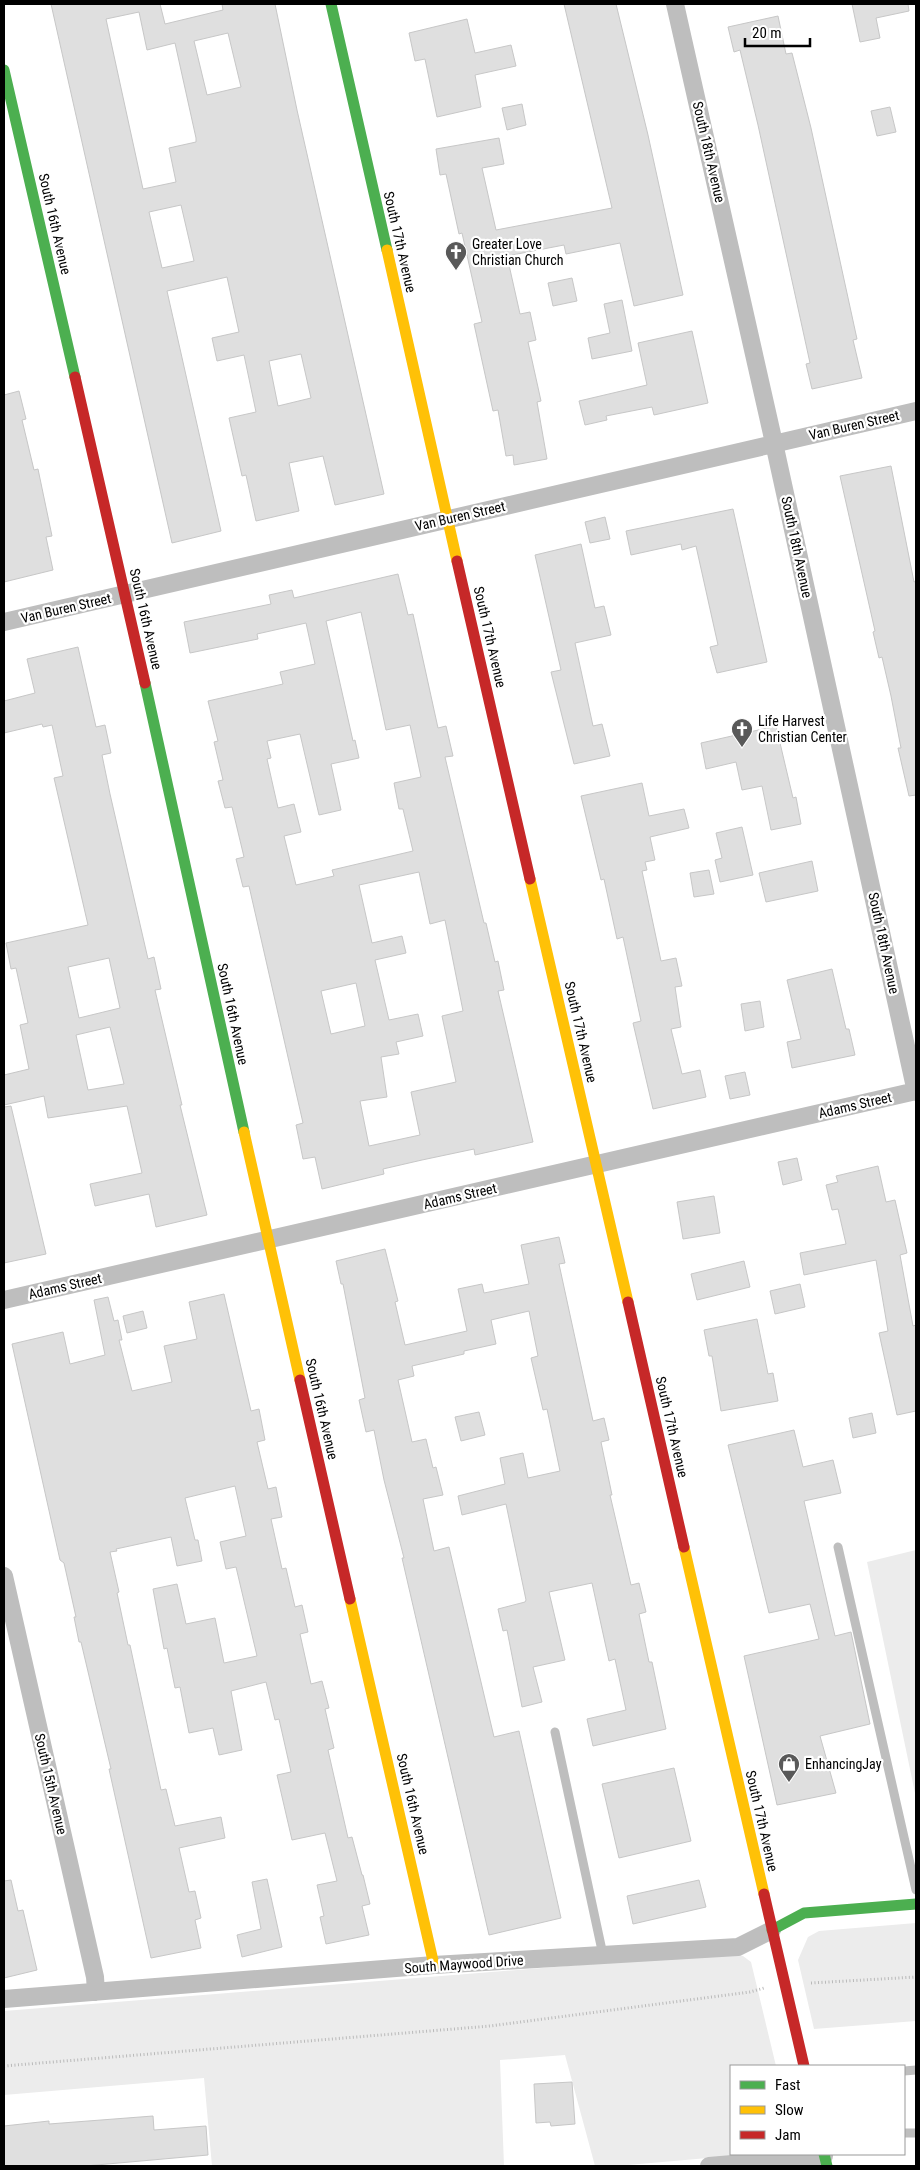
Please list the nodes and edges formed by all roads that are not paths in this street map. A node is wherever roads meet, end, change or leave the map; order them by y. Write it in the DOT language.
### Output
graph roads {
  1 [pos="331,4"];
  2 [pos="675,4"];
  3 [pos="4,70"];
  4 [pos="916,411"];
  5 [pos="774,443"];
  6 [pos="447,519"];
  7 [pos="125,595"];
  8 [pos="4,622"];
  9 [pos="916,1091"];
  10 [pos="596,1164"];
  11 [pos="268,1239"];
  12 [pos="4,1300"];
  13 [pos="838,1547"];
  14 [pos="4,1576"];
  15 [pos="555,1732"];
  16 [pos="916,1890"];
  17 [pos="916,1904"];
  18 [pos="772,1930"];
  19 [pos="603,1955"];
  20 [pos="434,1965"];
  21 [pos="96,1992"];
  22 [pos="4,1999"];
  23 [pos="804,2065"];
  24 [pos="826,2157"];
  25 [pos="709,2166"];
  1 -- 6 [label="street, South 17th Avenue"];
  2 -- 5 [label="street, South 18th Avenue"];
  3 -- 7 [label="street, South 16th Avenue"];
  4 -- 5 [label="street, Van Buren Street"];
  5 -- 6 [label="street, Van Buren Street"];
  5 -- 9 [label="street, South 18th Avenue"];
  6 -- 7 [label="street, Van Buren Street"];
  6 -- 10 [label="street, South 17th Avenue"];
  7 -- 8 [label="street, Van Buren Street"];
  7 -- 11 [label="street, South 16th Avenue"];
  9 -- 10 [label="street, Adams Street"];
  10 -- 11 [label="street, Adams Street"];
  10 -- 18 [label="street, South 17th Avenue"];
  11 -- 12 [label="street, Adams Street"];
  11 -- 20 [label="street, South 16th Avenue"];
  13 -- 16 [label="lane"];
  14 -- 21 [label="street, South 15th Avenue"];
  15 -- 19 [label="lane"];
  17 -- 18 [label="street, South Maywood Drive"];
  18 -- 19 [label="street, South Maywood Drive"];
  18 -- 23 [label="street, South 17th Avenue"];
  19 -- 20 [label="street, South Maywood Drive"];
  20 -- 21 [label="street, South Maywood Drive"];
  21 -- 22 [label="street, South Maywood Drive"];
  24 -- 25 [label="street"];
}
